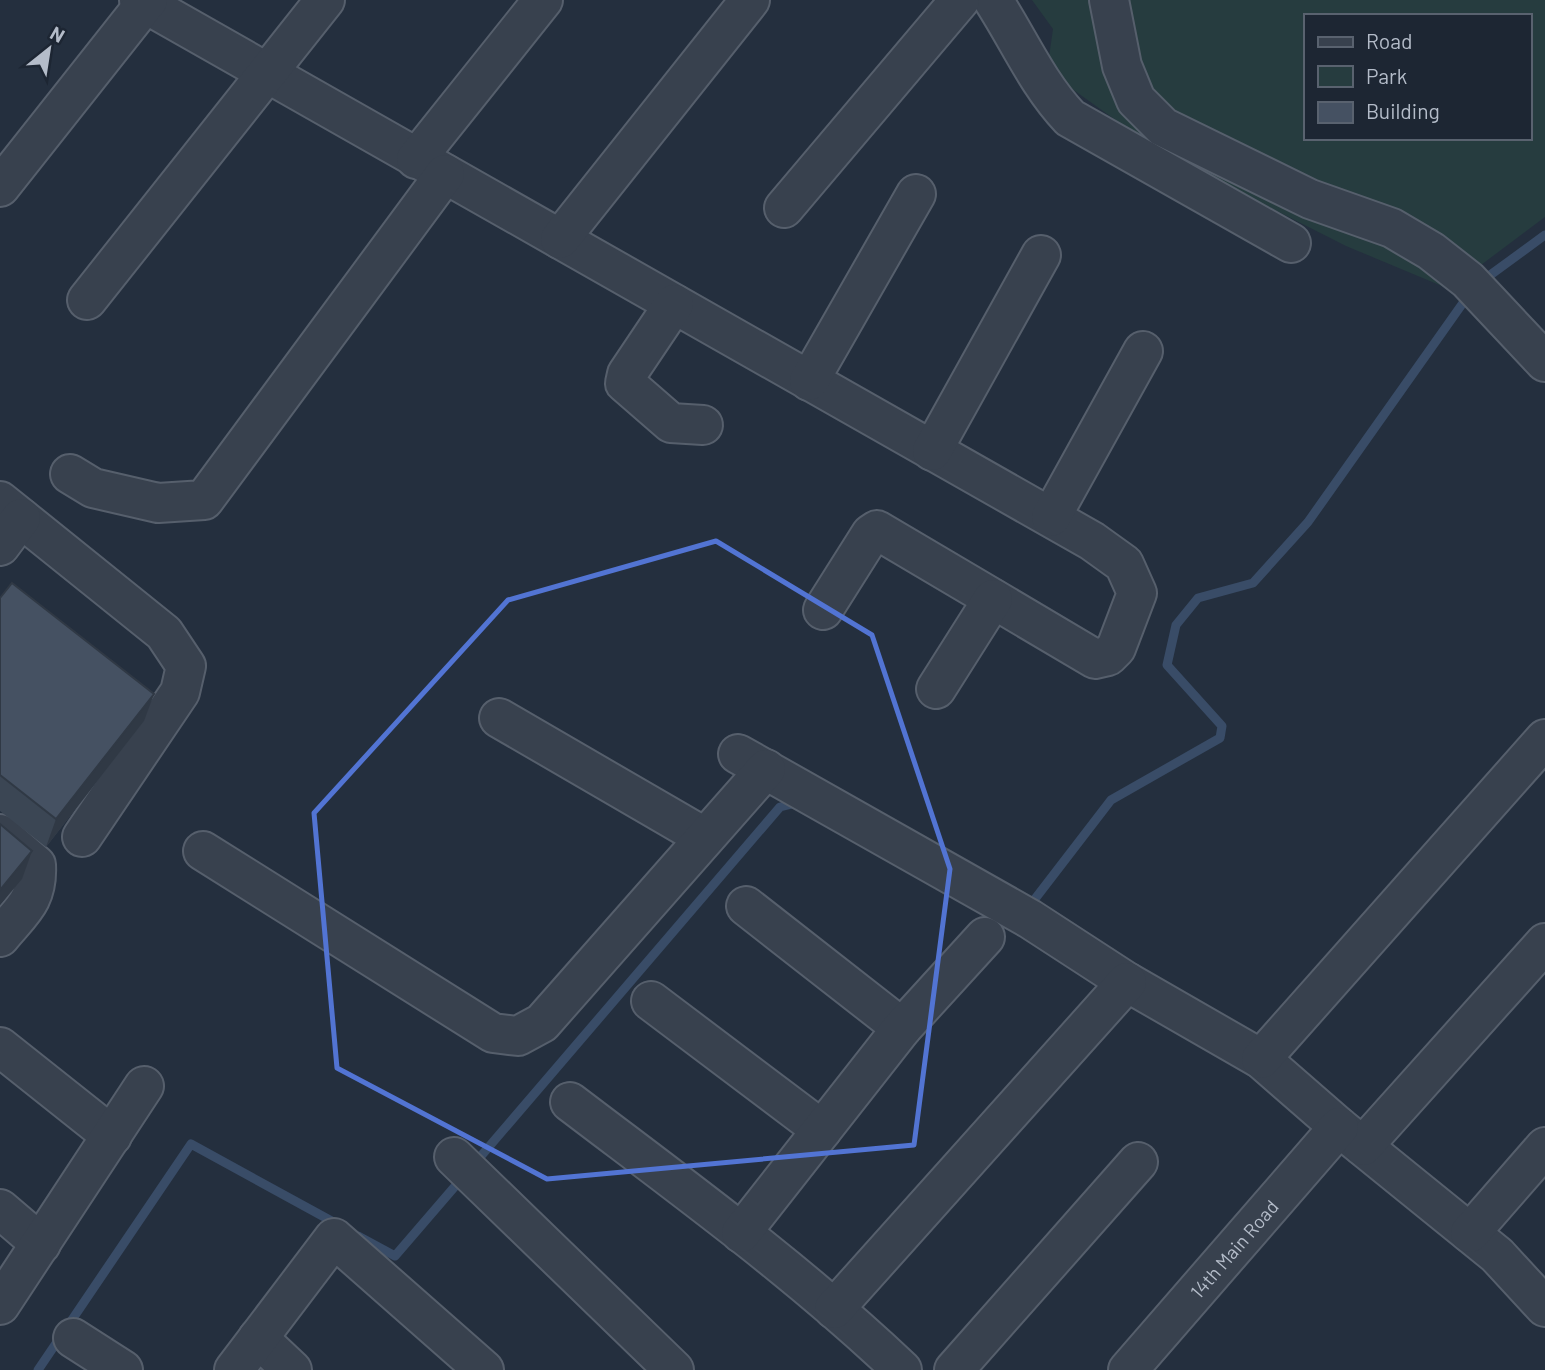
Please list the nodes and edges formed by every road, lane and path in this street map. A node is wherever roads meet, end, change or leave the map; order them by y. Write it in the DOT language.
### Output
graph roads {
  1 [pos="326,0"];
  2 [pos="543,0"];
  3 [pos="750,0"];
  4 [pos="960,0"];
  5 [pos="993,0"];
  6 [pos="1109,0"];
  7 [pos="144,1"];
  8 [pos="266,73"];
  9 [pos="430,166"];
  10 [pos="0,187"];
  11 [pos="916,194"];
  12 [pos="784,208"];
  13 [pos="560,239"];
  14 [pos="1291,243"];
  15 [pos="1041,255"];
  16 [pos="87,300"];
  17 [pos="674,304"];
  18 [pos="1143,351"];
  19 [pos="1545,362"];
  20 [pos="809,381"];
  21 [pos="703,425"];
  22 [pos="932,450"];
  23 [pos="69,474"];
  24 [pos="1051,517"];
  25 [pos="7,522"];
  26 [pos="993,599"];
  27 [pos="823,610"];
  28 [pos="936,689"];
  29 [pos="499,718"];
  30 [pos="1545,739"];
  31 [pos="0,834"];
  32 [pos="704,837"];
  33 [pos="82,838"];
  34 [pos="203,851"];
  35 [pos="746,906"];
  36 [pos="0,937"];
  37 [pos="985,937"];
  38 [pos="1545,943"];
  39 [pos="1127,982"];
  40 [pos="651,1001"];
  41 [pos="902,1028"];
  42 [pos="0,1047"];
  43 [pos="1261,1059"];
  44 [pos="144,1086"];
  45 [pos="570,1102"];
  46 [pos="822,1130"];
  47 [pos="112,1136"];
  48 [pos="1351,1137"];
  49 [pos="1545,1147"];
  50 [pos="454,1157"];
  51 [pos="1138,1162"];
  52 [pos="0,1209"];
  53 [pos="741,1233"];
  54 [pos="1470,1233"];
  55 [pos="41,1244"];
  56 [pos="0,1306"];
  57 [pos="1545,1307"];
  58 [pos="834,1309"];
  59 [pos="73,1338"];
  60 [pos="258,1338"];
  61 [pos="123,1370"];
  62 [pos="234,1370"];
  63 [pos="292,1370"];
  64 [pos="484,1370"];
  65 [pos="674,1370"];
  66 [pos="902,1370"];
  67 [pos="954,1370"];
  68 [pos="1128,1370"];
  1 -- 8 [label="street"];
  2 -- 9 [label="street"];
  3 -- 13 [label="street"];
  4 -- 12 [label="street"];
  5 -- 14 [label="street"];
  6 -- 19 [label="street"];
  7 -- 8 [label="street"];
  7 -- 10 [label="street"];
  8 -- 9 [label="street"];
  8 -- 16 [label="street"];
  9 -- 13 [label="street"];
  9 -- 23 [label="street"];
  11 -- 20 [label="street"];
  13 -- 17 [label="street"];
  15 -- 22 [label="street"];
  17 -- 20 [label="street"];
  17 -- 21 [label="street"];
  18 -- 24 [label="street"];
  20 -- 22 [label="street"];
  22 -- 24 [label="street"];
  24 -- 26 [label="street"];
  25 -- 33 [label="street"];
  26 -- 27 [label="street"];
  26 -- 28 [label="street"];
  29 -- 32 [label="street"];
  30 -- 43 [label="street"];
  31 -- 36 [label="street"];
  32 -- 34 [label="street"];
  32 -- 39 [label="street"];
  35 -- 41 [label="street"];
  37 -- 41 [label="street"];
  38 -- 48 [label="street, 14th Main Road"];
  39 -- 43 [label="street"];
  39 -- 58 [label="street"];
  40 -- 46 [label="street"];
  41 -- 46 [label="street"];
  42 -- 47 [label="street"];
  43 -- 48 [label="street"];
  44 -- 47 [label="street"];
  45 -- 53 [label="street"];
  46 -- 53 [label="street"];
  47 -- 55 [label="street"];
  48 -- 54 [label="street"];
  48 -- 68 [label="street, 14th Main Road"];
  49 -- 54 [label="street"];
  50 -- 65 [label="street"];
  51 -- 67 [label="street"];
  52 -- 55 [label="street"];
  53 -- 58 [label="street"];
  54 -- 57 [label="street"];
  55 -- 56 [label="street"];
  58 -- 66 [label="street"];
  59 -- 61 [label="street"];
  60 -- 62 [label="street"];
  60 -- 63 [label="street"];
  60 -- 64 [label="street"];
}
